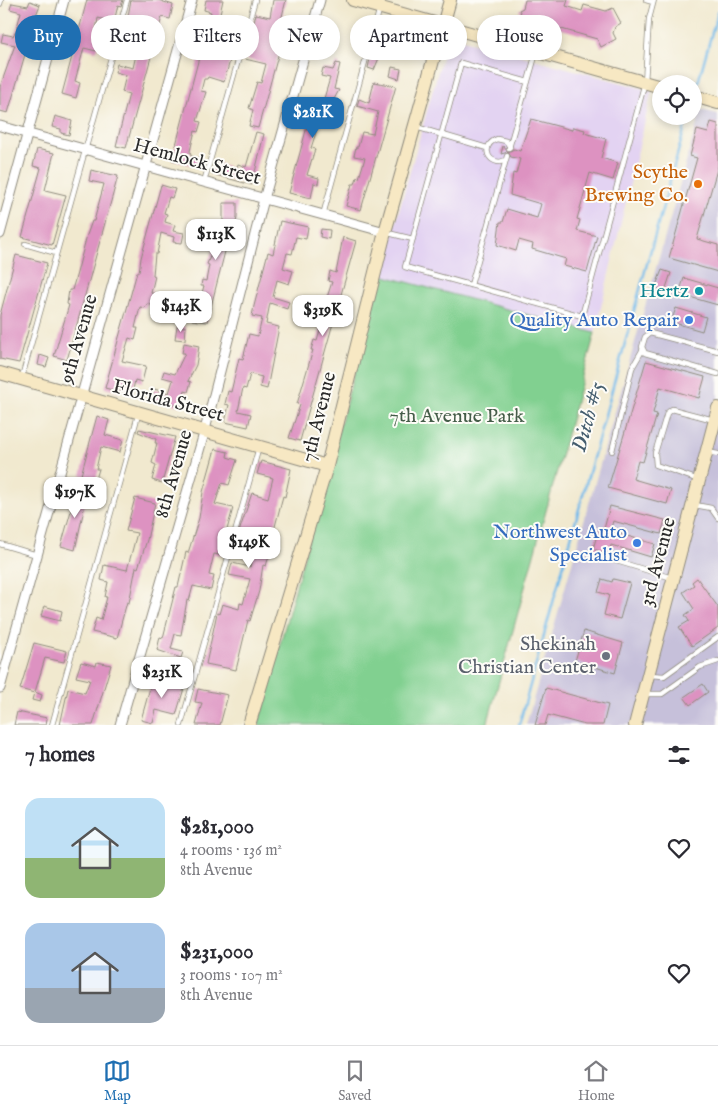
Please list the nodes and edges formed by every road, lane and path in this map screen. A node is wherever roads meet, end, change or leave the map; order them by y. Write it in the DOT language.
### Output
graph roads {
  1 [pos="1,0"];
  2 [pos="64,0"];
  3 [pos="126,0"];
  4 [pos="192,0"];
  5 [pos="255,0"];
  6 [pos="320,0"];
  7 [pos="353,0"];
  8 [pos="450,0"];
  9 [pos="646,0"];
  10 [pos="654,1"];
  11 [pos="0,4"];
  12 [pos="381,4"];
  13 [pos="413,15"];
  14 [pos="446,15"];
  15 [pos="562,58"];
  16 [pos="433,60"];
  17 [pos="534,60"];
  18 [pos="528,82"];
  19 [pos="645,82"];
  20 [pos="652,84"];
  21 [pos="702,98"];
  22 [pos="718,103"];
  23 [pos="0,126"];
  24 [pos="414,127"];
  25 [pos="28,134"];
  26 [pos="442,135"];
  27 [pos="487,148"];
  28 [pos="85,149"];
  29 [pos="146,166"];
  30 [pos="204,182"];
  31 [pos="264,199"];
  32 [pos="323,215"];
  33 [pos="385,232"];
  34 [pos="0,234"];
  35 [pos="413,239"];
  36 [pos="25,244"];
  37 [pos="56,253"];
  38 [pos="471,285"];
  39 [pos="643,349"];
  40 [pos="718,351"];
  41 [pos="0,373"];
  42 [pos="718,374"];
  43 [pos="21,378"];
  44 [pos="81,396"];
  45 [pos="139,413"];
  46 [pos="716,414"];
  47 [pos="205,430"];
  48 [pos="259,446"];
  49 [pos="612,451"];
  50 [pos="712,453"];
  51 [pos="327,466"];
  52 [pos="699,480"];
  53 [pos="693,505"];
  54 [pos="718,518"];
  55 [pos="0,544"];
  56 [pos="37,554"];
  57 [pos="597,555"];
  58 [pos="673,579"];
  59 [pos="718,637"];
  60 [pos="718,661"];
  61 [pos="648,675"];
  62 [pos="0,688"];
  63 [pos="643,694"];
  64 [pos="52,725"];
  65 [pos="120,725"];
  66 [pos="181,725"];
  67 [pos="249,725"];
  68 [pos="635,725"];
  1 -- 11 [label="lane"];
  2 -- 25 [label="street"];
  3 -- 28 [label="lane"];
  4 -- 29 [label="street, 9th Avenue"];
  5 -- 30 [label="lane"];
  6 -- 31 [label="street, 8th Avenue"];
  7 -- 12 [label="street"];
  8 -- 14 [label="street, 7th Avenue"];
  9 -- 10 [label="lane"];
  10 -- 19 [label="lane"];
  12 -- 13 [label="street"];
  12 -- 32 [label="lane"];
  15 -- 19 [label="street"];
  16 -- 24 [label="street, 7th Avenue"];
  17 -- 18 [label="lane"];
  18 -- 26 [label="lane"];
  18 -- 27 [label="lane"];
  19 -- 20 [label="street"];
  19 -- 38 [label="lane"];
  21 -- 22 [label="street"];
  23 -- 25 [label="street, Hemlock Street"];
  24 -- 26 [label="lane"];
  24 -- 33 [label="street, 7th Avenue"];
  25 -- 28 [label="street, Hemlock Street"];
  25 -- 34 [label="street"];
  26 -- 27 [label="lane"];
  26 -- 35 [label="lane"];
  27 -- 38 [label="lane"];
  28 -- 29 [label="street, Hemlock Street"];
  28 -- 37 [label="lane"];
  29 -- 30 [label="street, Hemlock Street"];
  29 -- 44 [label="street, 9th Avenue"];
  30 -- 31 [label="street, Hemlock Street"];
  31 -- 32 [label="street, Hemlock Street"];
  31 -- 47 [label="street, 8th Avenue"];
  32 -- 33 [label="street, Hemlock Street"];
  33 -- 35 [label="lane"];
  33 -- 51 [label="street, 7th Avenue"];
  35 -- 38 [label="lane"];
  36 -- 37 [label="lane"];
  37 -- 43 [label="lane"];
  39 -- 40 [label="lane"];
  39 -- 42 [label="lane"];
  39 -- 49 [label="lane"];
  41 -- 43 [label="street, Florida Street"];
  43 -- 44 [label="street, Florida Street"];
  44 -- 45 [label="street, Florida Street"];
  44 -- 56 [label="street, 9th Avenue"];
  45 -- 47 [label="street, Florida Street"];
  45 -- 64 [label="lane"];
  46 -- 50 [label="street, 3rd Avenue"];
  46 -- 52 [label="lane"];
  47 -- 48 [label="street, Florida Street"];
  47 -- 65 [label="street, 8th Avenue"];
  48 -- 51 [label="street, Florida Street"];
  48 -- 66 [label="lane"];
  50 -- 52 [label="street, 3rd Avenue"];
  51 -- 67 [label="street, 7th Avenue"];
  52 -- 53 [label="street, 3rd Avenue"];
  53 -- 54 [label="lane"];
  53 -- 58 [label="street, 3rd Avenue"];
  55 -- 56 [label="lane"];
  56 -- 62 [label="street, 9th Avenue"];
  57 -- 58 [label="lane"];
  58 -- 61 [label="street, 3rd Avenue"];
  59 -- 61 [label="lane"];
  60 -- 63 [label="lane"];
  61 -- 63 [label="street, 3rd Avenue"];
  63 -- 68 [label="street, 3rd Avenue"];
}
